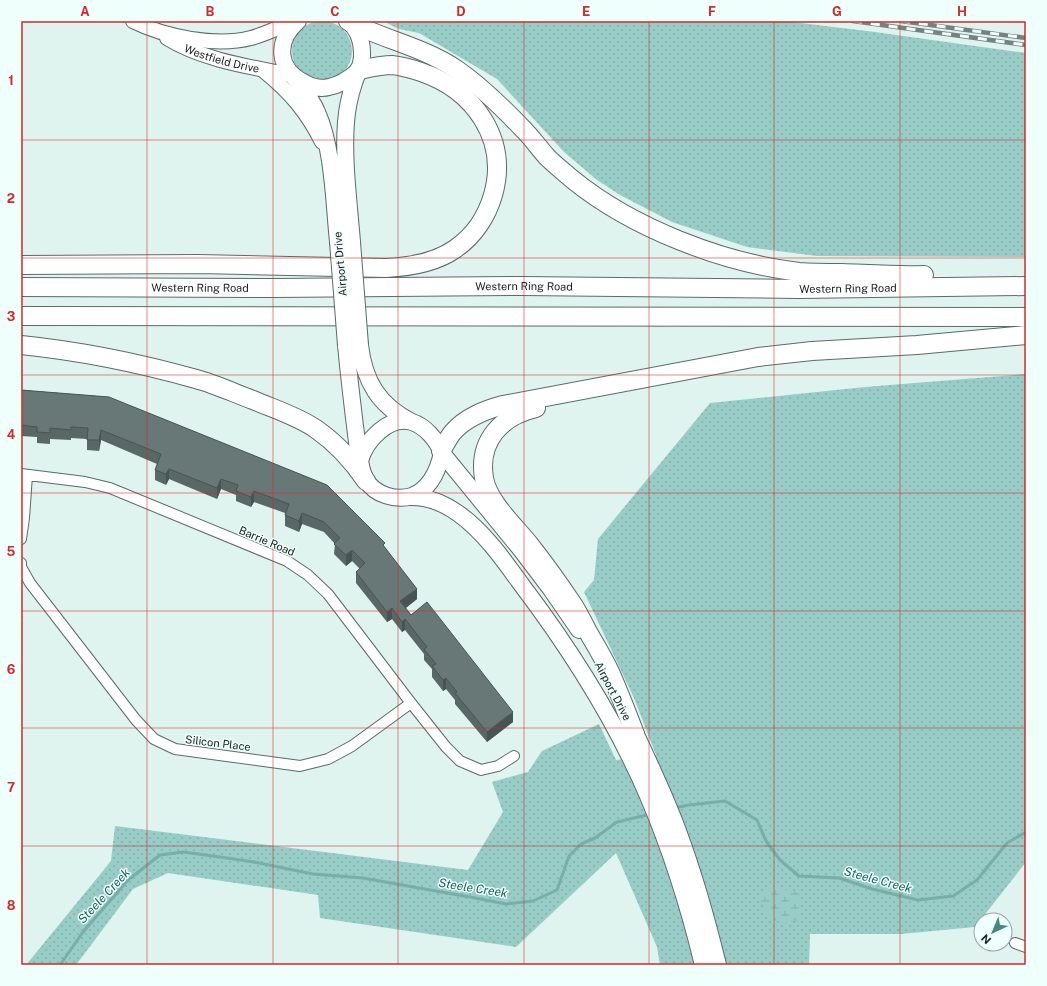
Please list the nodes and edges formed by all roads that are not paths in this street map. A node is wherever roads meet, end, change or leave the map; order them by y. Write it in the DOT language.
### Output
graph roads {
  1 [pos="133,21"];
  2 [pos="294,21"];
  3 [pos="298,21"];
  4 [pos="348,21"];
  5 [pos="157,31"];
  6 [pos="262,69"];
  7 [pos="358,70"];
  8 [pos="292,75"];
  9 [pos="329,157"];
  10 [pos="345,242"];
  11 [pos="21,265"];
  12 [pos="1026,275"];
  13 [pos="1026,286"];
  14 [pos="21,287"];
  15 [pos="21,316"];
  16 [pos="1026,317"];
  17 [pos="1026,335"];
  18 [pos="21,345"];
  19 [pos="353,345"];
  20 [pos="647,378"];
  21 [pos="413,422"];
  22 [pos="441,452"];
  23 [pos="360,461"];
  24 [pos="24,475"];
  25 [pos="366,481"];
  26 [pos="408,497"];
  27 [pos="21,539"];
  28 [pos="21,563"];
  29 [pos="411,703"];
  30 [pos="636,734"];
  31 [pos="637,754"];
  32 [pos="514,756"];
  33 [pos="679,856"];
  34 [pos="1015,943"];
  35 [pos="1026,947"];
  36 [pos="703,965"];
  37 [pos="718,965"];
  1 -- 5 [label="main road, Westfield Drive"];
  2 -- 5 [label="main road, Westfield Drive"];
  3 -- 8 [label="main road, Airport Drive"];
  4 -- 7 [label="main road, Airport Drive"];
  4 -- 12 [label="highway"];
  5 -- 6 [label="main road, Westfield Drive"];
  6 -- 8 [label="main road, Westfield Drive"];
  6 -- 9 [label="main road"];
  7 -- 8 [label="main road"];
  7 -- 10 [label="main road, Airport Drive"];
  7 -- 11 [label="highway"];
  8 -- 9 [label="main road, Airport Drive"];
  9 -- 10 [label="main road, Airport Drive"];
  10 -- 19 [label="main road, Airport Drive, bridge"];
  13 -- 14 [label="highway, Western Ring Road"];
  15 -- 16 [label="highway"];
  17 -- 20 [label="highway"];
  18 -- 25 [label="highway"];
  19 -- 21 [label="main road, Airport Drive"];
  19 -- 23 [label="main road, Airport Drive"];
  20 -- 22 [label="highway"];
  20 -- 30 [label="highway"];
  21 -- 22 [label="main road"];
  21 -- 23 [label="main road"];
  22 -- 26 [label="main road"];
  22 -- 30 [label="main road, Airport Drive"];
  23 -- 25 [label="main road"];
  24 -- 27 [label="street"];
  24 -- 29 [label="street, Barrie Road"];
  25 -- 26 [label="main road"];
  26 -- 31 [label="main road, Airport Drive"];
  28 -- 29 [label="street, Silicon Place"];
  29 -- 32 [label="street, Barrie Road"];
  30 -- 31 [label="main road, Airport Drive"];
  31 -- 33 [label="main road, Airport Drive"];
  33 -- 36 [label="main road, Airport Drive"];
  33 -- 37 [label="main road, Airport Drive"];
  34 -- 35 [label="street"];
}
